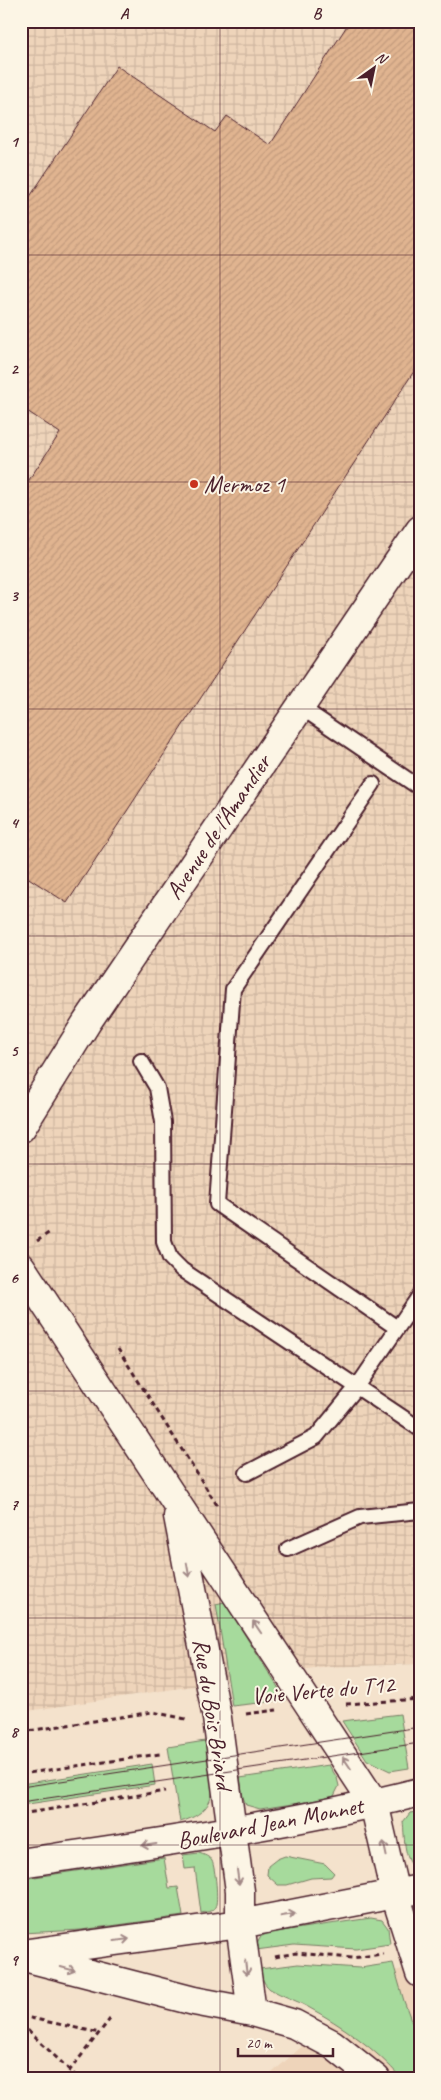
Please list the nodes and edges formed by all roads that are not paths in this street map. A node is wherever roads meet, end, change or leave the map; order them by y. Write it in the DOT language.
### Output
graph roads {
  1 [pos="420,530"];
  2 [pos="299,706"];
  3 [pos="373,784"];
  4 [pos="420,788"];
  5 [pos="141,1061"];
  6 [pos="21,1128"];
  7 [pos="21,1267"];
  8 [pos="420,1295"];
  9 [pos="397,1328"];
  10 [pos="357,1388"];
  11 [pos="420,1429"];
  12 [pos="247,1473"];
  13 [pos="176,1505"];
  14 [pos="420,1511"];
  15 [pos="288,1549"];
  16 [pos="420,1792"];
  17 [pos="374,1803"];
  18 [pos="232,1831"];
  19 [pos="21,1863"];
  20 [pos="407,1892"];
  21 [pos="240,1924"];
  22 [pos="21,1955"];
  23 [pos="420,1972"];
  24 [pos="252,2012"];
  25 [pos="376,2079"];
  1 -- 2 [label="main road, Avenue de l'Amandier"];
  2 -- 4 [label="lane"];
  2 -- 6 [label="main road, Avenue de l'Amandier"];
  3 -- 9 [label="lane"];
  5 -- 10 [label="lane"];
  7 -- 13 [label="main road, Rue du Bois Briard"];
  8 -- 9 [label="lane"];
  9 -- 10 [label="lane"];
  10 -- 11 [label="lane"];
  10 -- 12 [label="lane"];
  17 -- 13 [label="main road, Rue du Bois Briard, one-way"];
  13 -- 18 [label="main road, Rue du Bois Briard, one-way"];
  14 -- 15 [label="lane"];
  16 -- 17 [label="main road"];
  17 -- 18 [label="main road, Boulevard Jean Monnet"];
  20 -- 17 [label="main road, Boulevard Jean Monnet, one-way"];
  18 -- 19 [label="main road, Boulevard Jean Monnet, one-way"];
  18 -- 21 [label="main road, Rue du Bois Briard, one-way"];
  21 -- 20 [label="main road, one-way"];
  20 -- 23 [label="main road, Boulevard Jean Monnet"];
  22 -- 21 [label="main road, one-way"];
  21 -- 24 [label="main road, Rue du Bois Briard, one-way"];
  22 -- 24 [label="main road, one-way"];
  24 -- 25 [label="main road"];
}
